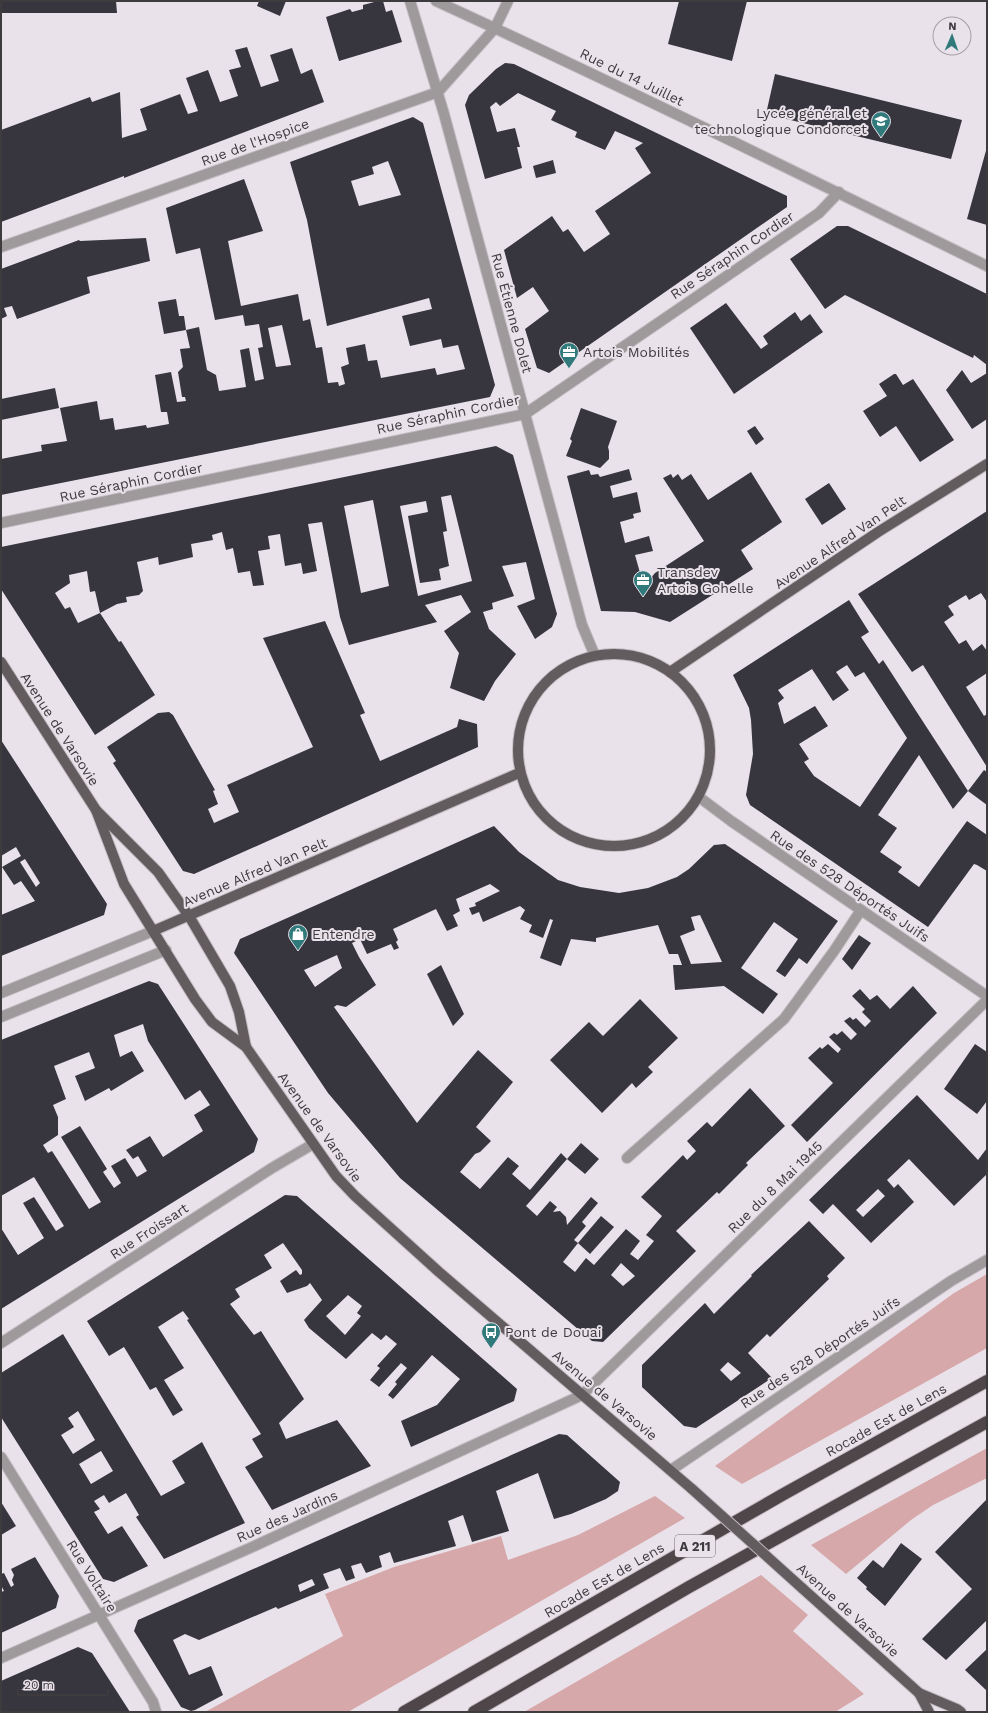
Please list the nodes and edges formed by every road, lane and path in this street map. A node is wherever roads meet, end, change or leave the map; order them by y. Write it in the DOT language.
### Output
graph roads {
  1 [pos="410,1"];
  2 [pos="436,1"];
  3 [pos="508,1"];
  4 [pos="495,28"];
  5 [pos="438,92"];
  6 [pos="838,192"];
  7 [pos="1,247"];
  8 [pos="987,266"];
  9 [pos="525,414"];
  10 [pos="987,464"];
  11 [pos="1,523"];
  12 [pos="595,656"];
  13 [pos="1,662"];
  14 [pos="670,672"];
  15 [pos="519,773"];
  16 [pos="699,797"];
  17 [pos="96,810"];
  18 [pos="861,910"];
  19 [pos="189,916"];
  20 [pos="153,931"];
  21 [pos="166,950"];
  22 [pos="1,993"];
  23 [pos="987,996"];
  24 [pos="987,1000"];
  25 [pos="1,1017"];
  26 [pos="246,1047"];
  27 [pos="313,1144"];
  28 [pos="628,1158"];
  29 [pos="987,1260"];
  30 [pos="1,1344"];
  31 [pos="987,1381"];
  32 [pos="582,1395"];
  33 [pos="987,1422"];
  34 [pos="1,1456"];
  35 [pos="671,1470"];
  36 [pos="100,1614"];
  37 [pos="1,1658"];
  38 [pos="919,1693"];
  39 [pos="156,1712"];
  40 [pos="404,1712"];
  41 [pos="474,1712"];
  42 [pos="929,1712"];
  43 [pos="961,1712"];
  1 -- 5 [label="street, Rue Étienne Dolet"];
  2 -- 4 [label="street, Rue du 14 Juillet"];
  3 -- 4 [label="street, Rue de l'Hospice"];
  4 -- 5 [label="street, Rue de l'Hospice"];
  4 -- 6 [label="street, Rue du 14 Juillet"];
  5 -- 7 [label="street, Rue de l'Hospice"];
  5 -- 9 [label="street, Rue Étienne Dolet"];
  6 -- 8 [label="street, Rue du 14 Juillet"];
  6 -- 9 [label="street, Rue Séraphin Cordier"];
  9 -- 11 [label="street, Rue Séraphin Cordier"];
  9 -- 12 [label="street, Rue Étienne Dolet"];
  10 -- 14 [label="main road, Avenue Alfred Van Pelt"];
  12 -- 14 [label="main road"];
  12 -- 15 [label="main road"];
  13 -- 17 [label="main road, Avenue de Varsovie"];
  14 -- 16 [label="main road"];
  15 -- 16 [label="main road"];
  15 -- 19 [label="main road, Avenue Alfred Van Pelt"];
  16 -- 18 [label="street, Rue des 528 Déportés Juifs"];
  17 -- 19 [label="main road, Avenue de Varsovie"];
  17 -- 20 [label="main road, Avenue de Varsovie"];
  18 -- 23 [label="street, Rue des 528 Déportés Juifs"];
  18 -- 28 [label="street"];
  19 -- 20 [label="main road, Avenue Alfred Van Pelt"];
  19 -- 26 [label="main road, Avenue de Varsovie"];
  20 -- 21 [label="main road, Avenue de Varsovie"];
  20 -- 22 [label="street, Avenue Alfred Van Pelt"];
  21 -- 25 [label="street"];
  21 -- 26 [label="main road, Avenue de Varsovie"];
  24 -- 32 [label="street, Rue du 8 Mai 1945"];
  26 -- 27 [label="main road, Avenue de Varsovie"];
  27 -- 30 [label="street, Rue Froissart"];
  27 -- 32 [label="main road, Avenue de Varsovie"];
  29 -- 35 [label="street, Rue des 528 Déportés Juifs"];
  31 -- 40 [label="highway, Rocade Est de Lens / A 211"];
  32 -- 35 [label="main road, Avenue de Varsovie"];
  32 -- 36 [label="street, Rue des Jardins"];
  33 -- 41 [label="highway, A 211"];
  34 -- 36 [label="street, Rue Voltaire"];
  35 -- 38 [label="main road, Avenue de Varsovie, bridge"];
  36 -- 37 [label="street, Rue des Jardins"];
  36 -- 39 [label="street, Rue Voltaire"];
  38 -- 42 [label="main road, Avenue de Varsovie"];
  38 -- 43 [label="main road, Avenue de Varsovie"];
}
